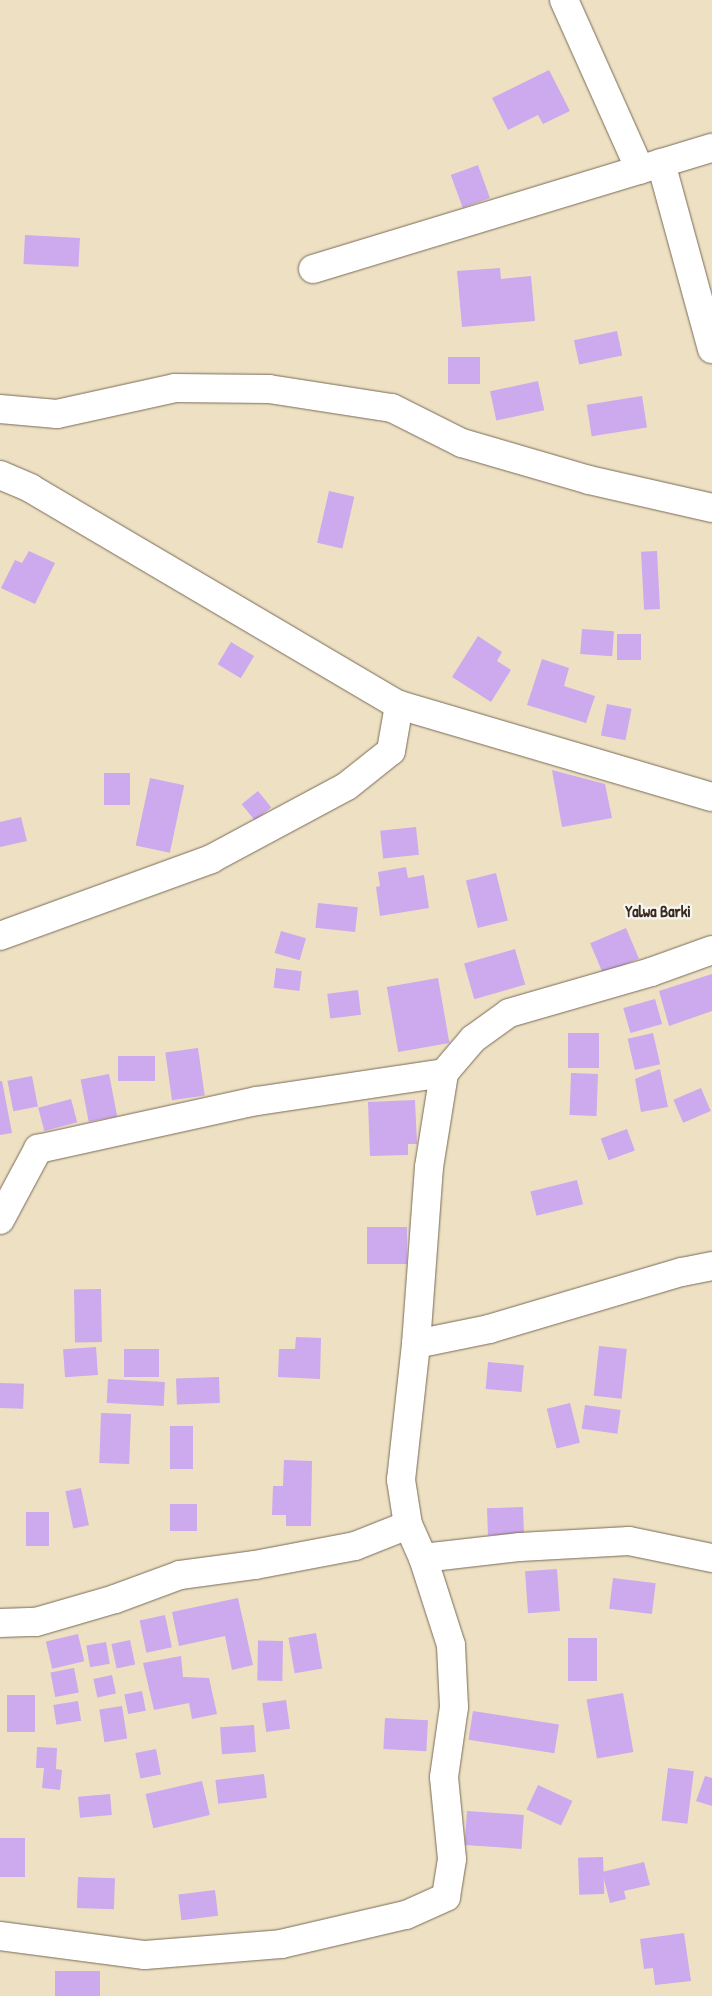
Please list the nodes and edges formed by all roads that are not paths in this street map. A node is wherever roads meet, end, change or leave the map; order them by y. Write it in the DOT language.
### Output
graph roads {
  1 [pos="564,0"];
  2 [pos="712,148"];
  3 [pos="651,167"];
  4 [pos="313,269"];
  5 [pos="712,349"];
  6 [pos="0,409"];
  7 [pos="0,475"];
  8 [pos="712,508"];
  9 [pos="399,705"];
  10 [pos="712,797"];
  11 [pos="0,936"];
  12 [pos="712,950"];
  13 [pos="444,1073"];
  14 [pos="0,1220"];
  15 [pos="712,1266"];
  16 [pos="416,1344"];
  17 [pos="408,1525"];
  18 [pos="423,1558"];
  19 [pos="712,1558"];
  20 [pos="0,1623"];
  21 [pos="0,1936"];
  1 -- 3 [label="street"];
  2 -- 3 [label="street"];
  3 -- 4 [label="street"];
  3 -- 5 [label="street"];
  6 -- 8 [label="street"];
  7 -- 9 [label="street"];
  9 -- 10 [label="street"];
  9 -- 11 [label="street"];
  12 -- 13 [label="street"];
  13 -- 14 [label="street"];
  13 -- 16 [label="street"];
  15 -- 16 [label="street"];
  16 -- 17 [label="street"];
  17 -- 18 [label="street"];
  17 -- 20 [label="street"];
  18 -- 19 [label="street"];
  18 -- 21 [label="street"];
}
